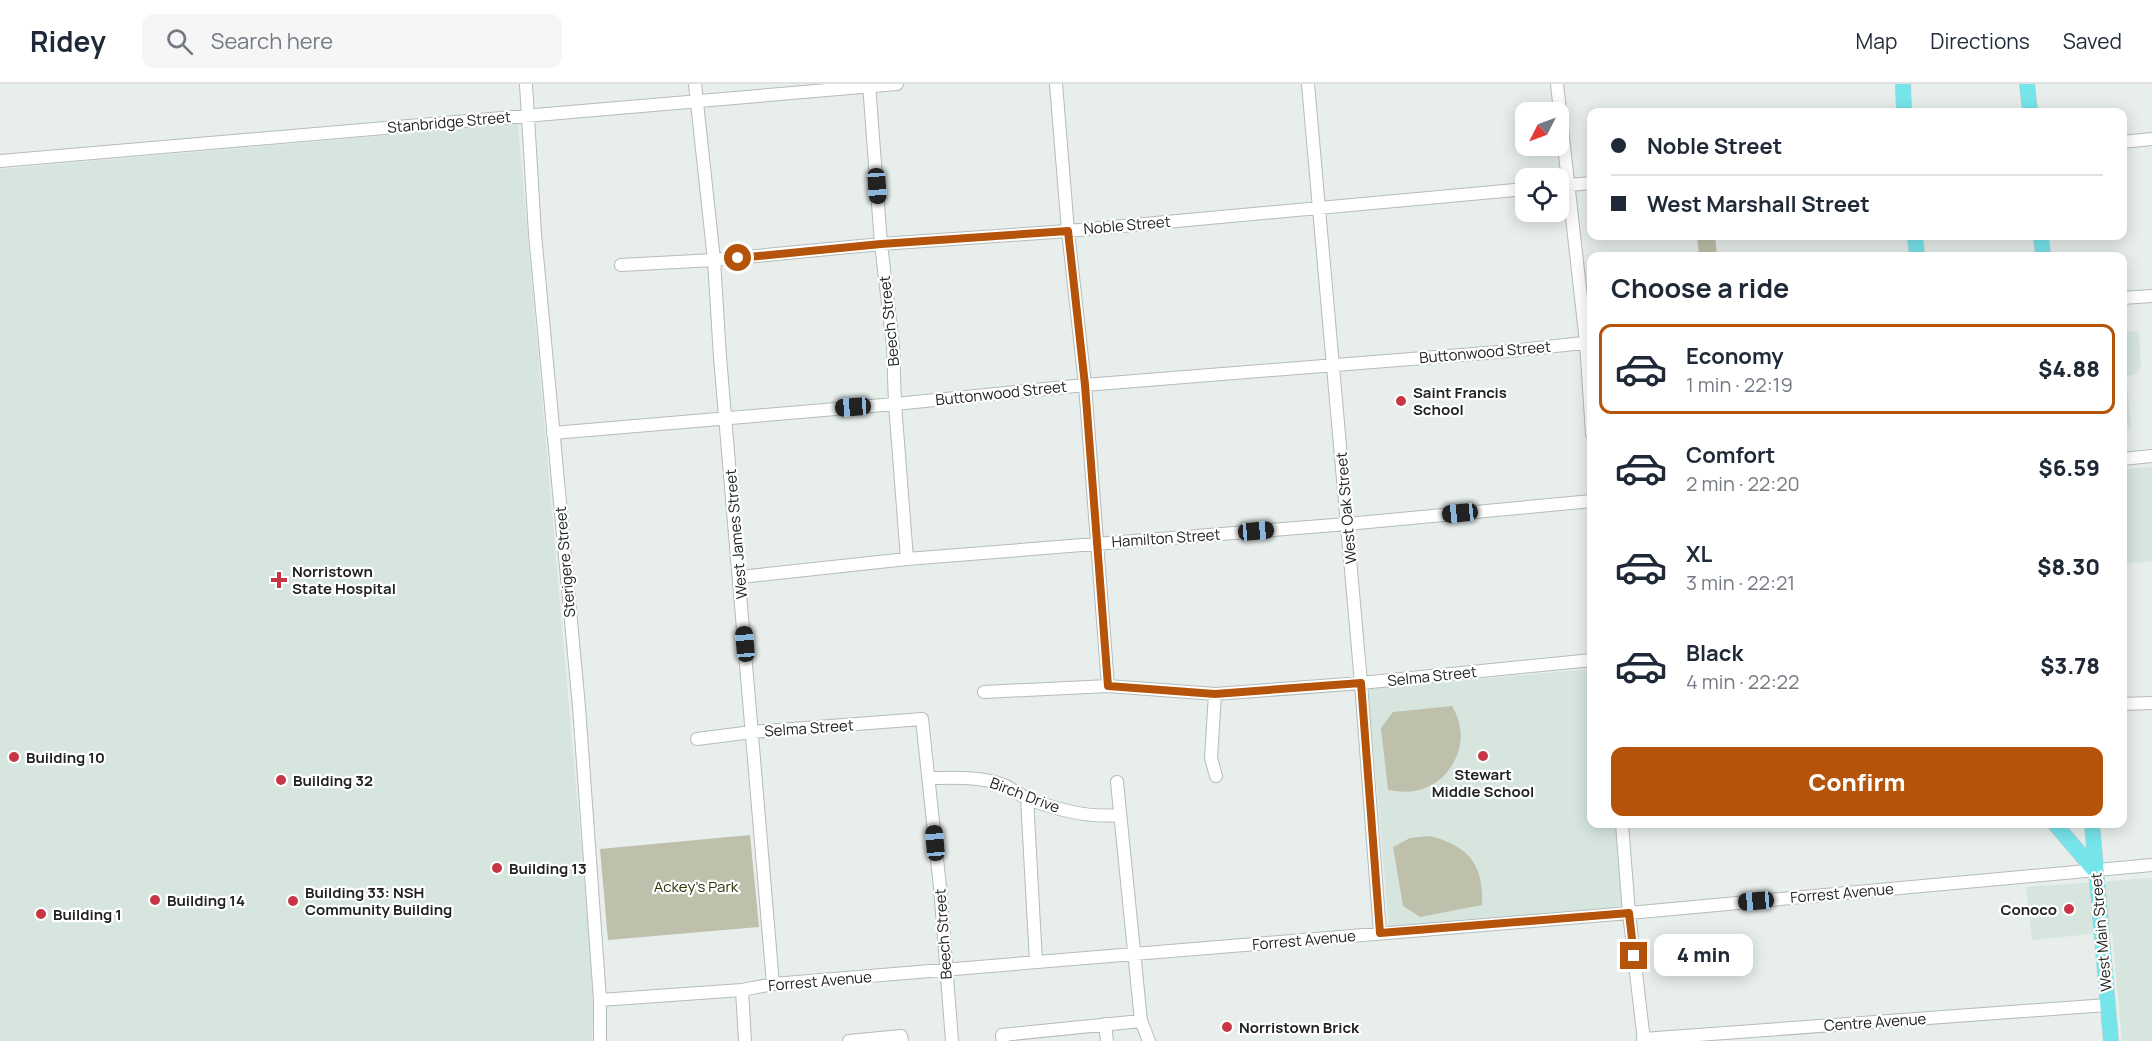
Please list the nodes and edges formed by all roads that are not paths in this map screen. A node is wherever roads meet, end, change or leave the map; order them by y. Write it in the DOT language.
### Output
graph roads {
  1 [pos="526,84"];
  2 [pos="695,84"];
  3 [pos="897,84"];
  4 [pos="1056,84"];
  5 [pos="1308,84"];
  6 [pos="1557,84"];
  7 [pos="1903,84"];
  8 [pos="2026,84"];
  9 [pos="869,85"];
  10 [pos="698,101"];
  11 [pos="1904,108"];
  12 [pos="2029,108"];
  13 [pos="529,116"];
  14 [pos="2152,139"];
  15 [pos="2127,142"];
  16 [pos="0,161"];
  17 [pos="1562,168"];
  18 [pos="1587,184"];
  19 [pos="1569,185"];
  20 [pos="1515,190"];
  21 [pos="1319,208"];
  22 [pos="1569,222"];
  23 [pos="1068,231"];
  24 [pos="881,244"];
  25 [pos="714,260"];
  26 [pos="621,265"];
  27 [pos="2152,296"];
  28 [pos="2127,298"];
  29 [pos="1587,336"];
  30 [pos="1587,342"];
  31 [pos="1332,364"];
  32 [pos="1085,385"];
  33 [pos="895,404"];
  34 [pos="726,417"];
  35 [pos="553,432"];
  36 [pos="2152,456"];
  37 [pos="2127,458"];
  38 [pos="1587,501"];
  39 [pos="1347,524"];
  40 [pos="1098,544"];
  41 [pos="908,559"];
  42 [pos="740,577"];
  43 [pos="1587,660"];
  44 [pos="1361,683"];
  45 [pos="1108,686"];
  46 [pos="984,692"];
  47 [pos="1215,694"];
  48 [pos="2152,703"];
  49 [pos="2127,704"];
  50 [pos="922,719"];
  51 [pos="753,732"];
  52 [pos="697,739"];
  53 [pos="1216,776"];
  54 [pos="929,778"];
  55 [pos="1117,782"];
  56 [pos="1027,798"];
  57 [pos="1120,815"];
  58 [pos="1622,828"];
  59 [pos="2058,828"];
  60 [pos="2092,828"];
  61 [pos="2152,865"];
  62 [pos="2095,871"];
  63 [pos="1629,913"];
  64 [pos="1380,933"];
  65 [pos="1134,954"];
  66 [pos="1036,962"];
  67 [pos="946,970"];
  68 [pos="773,984"];
  69 [pos="742,990"];
  70 [pos="600,1000"];
  71 [pos="2107,1005"];
  72 [pos="1141,1021"];
  73 [pos="1105,1024"];
  74 [pos="1644,1040"];
  75 [pos="600,1041"];
  76 [pos="745,1041"];
  77 [pos="849,1041"];
  78 [pos="902,1041"];
  79 [pos="952,1041"];
  80 [pos="1003,1041"];
  81 [pos="1107,1041"];
  82 [pos="1149,1041"];
  83 [pos="2111,1041"];
  1 -- 13 [label="street, Sterigere Street"];
  2 -- 10 [label="street, West James Street"];
  3 -- 9 [label="street, Stanbridge Street"];
  4 -- 23 [label="street"];
  5 -- 21 [label="street, West Oak Street"];
  6 -- 17 [label="street"];
  7 -- 11 [label="main road"];
  8 -- 12 [label="main road"];
  9 -- 10 [label="street, Stanbridge Street"];
  9 -- 24 [label="street, Beech Street"];
  10 -- 13 [label="street, Stanbridge Street"];
  10 -- 25 [label="street, West James Street"];
  13 -- 16 [label="street, Stanbridge Street"];
  13 -- 35 [label="street, Sterigere Street"];
  14 -- 15 [label="street"];
  18 -- 19 [label="street"];
  20 -- 21 [label="street, Noble Street"];
  21 -- 23 [label="street, Noble Street"];
  21 -- 31 [label="street, West Oak Street"];
  22 -- 29 [label="street"];
  23 -- 24 [label="street, Noble Street"];
  23 -- 32 [label="street"];
  24 -- 25 [label="street, Noble Street"];
  24 -- 33 [label="street, Beech Street"];
  25 -- 26 [label="street, Noble Street"];
  25 -- 34 [label="street, West James Street"];
  27 -- 28 [label="street"];
  30 -- 31 [label="street, Buttonwood Street"];
  31 -- 32 [label="street, Buttonwood Street"];
  31 -- 39 [label="street, West Oak Street"];
  32 -- 33 [label="street, Buttonwood Street"];
  32 -- 40 [label="street"];
  33 -- 34 [label="street, Buttonwood Street"];
  33 -- 41 [label="street, Beech Street"];
  34 -- 35 [label="street, Buttonwood Street"];
  34 -- 42 [label="street, West James Street"];
  35 -- 70 [label="street, Sterigere Street"];
  36 -- 37 [label="street"];
  38 -- 39 [label="street, Hamilton Street"];
  39 -- 40 [label="street, Hamilton Street"];
  39 -- 44 [label="street, West Oak Street"];
  40 -- 41 [label="street, Hamilton Street"];
  40 -- 45 [label="street"];
  41 -- 42 [label="street, Hamilton Street"];
  42 -- 51 [label="street, West James Street"];
  43 -- 44 [label="street, Selma Street"];
  44 -- 47 [label="street, Selma Street"];
  44 -- 64 [label="street, West Oak Street"];
  45 -- 46 [label="street, Selma Street"];
  45 -- 47 [label="street, Selma Street"];
  47 -- 53 [label="street"];
  48 -- 49 [label="street"];
  50 -- 51 [label="street, Selma Street"];
  50 -- 54 [label="street, Beech Street"];
  51 -- 52 [label="street, Selma Street"];
  51 -- 68 [label="street, West James Street"];
  54 -- 56 [label="street, Birch Drive"];
  54 -- 67 [label="street, Beech Street"];
  55 -- 57 [label="street"];
  56 -- 57 [label="street, Birch Drive"];
  56 -- 66 [label="street"];
  57 -- 65 [label="street"];
  58 -- 63 [label="street"];
  59 -- 62 [label="main road"];
  60 -- 62 [label="main road, West Main Street"];
  61 -- 62 [label="street, Forrest Avenue"];
  62 -- 63 [label="street, Forrest Avenue"];
  62 -- 71 [label="main road, West Main Street"];
  63 -- 64 [label="street, Forrest Avenue"];
  63 -- 74 [label="street"];
  64 -- 65 [label="street, Forrest Avenue"];
  65 -- 66 [label="street, Forrest Avenue"];
  65 -- 72 [label="street"];
  66 -- 67 [label="street, Forrest Avenue"];
  67 -- 68 [label="street, Forrest Avenue"];
  67 -- 79 [label="street, Beech Street"];
  68 -- 69 [label="street, Forrest Avenue"];
  69 -- 70 [label="street, Forrest Avenue"];
  69 -- 76 [label="street"];
  70 -- 75 [label="street, Sterigere Street"];
  71 -- 74 [label="street, Centre Avenue"];
  71 -- 83 [label="main road, West Main Street"];
  72 -- 73 [label="street"];
  72 -- 82 [label="street"];
  73 -- 80 [label="street"];
  73 -- 81 [label="street"];
  77 -- 78 [label="street"];
}
